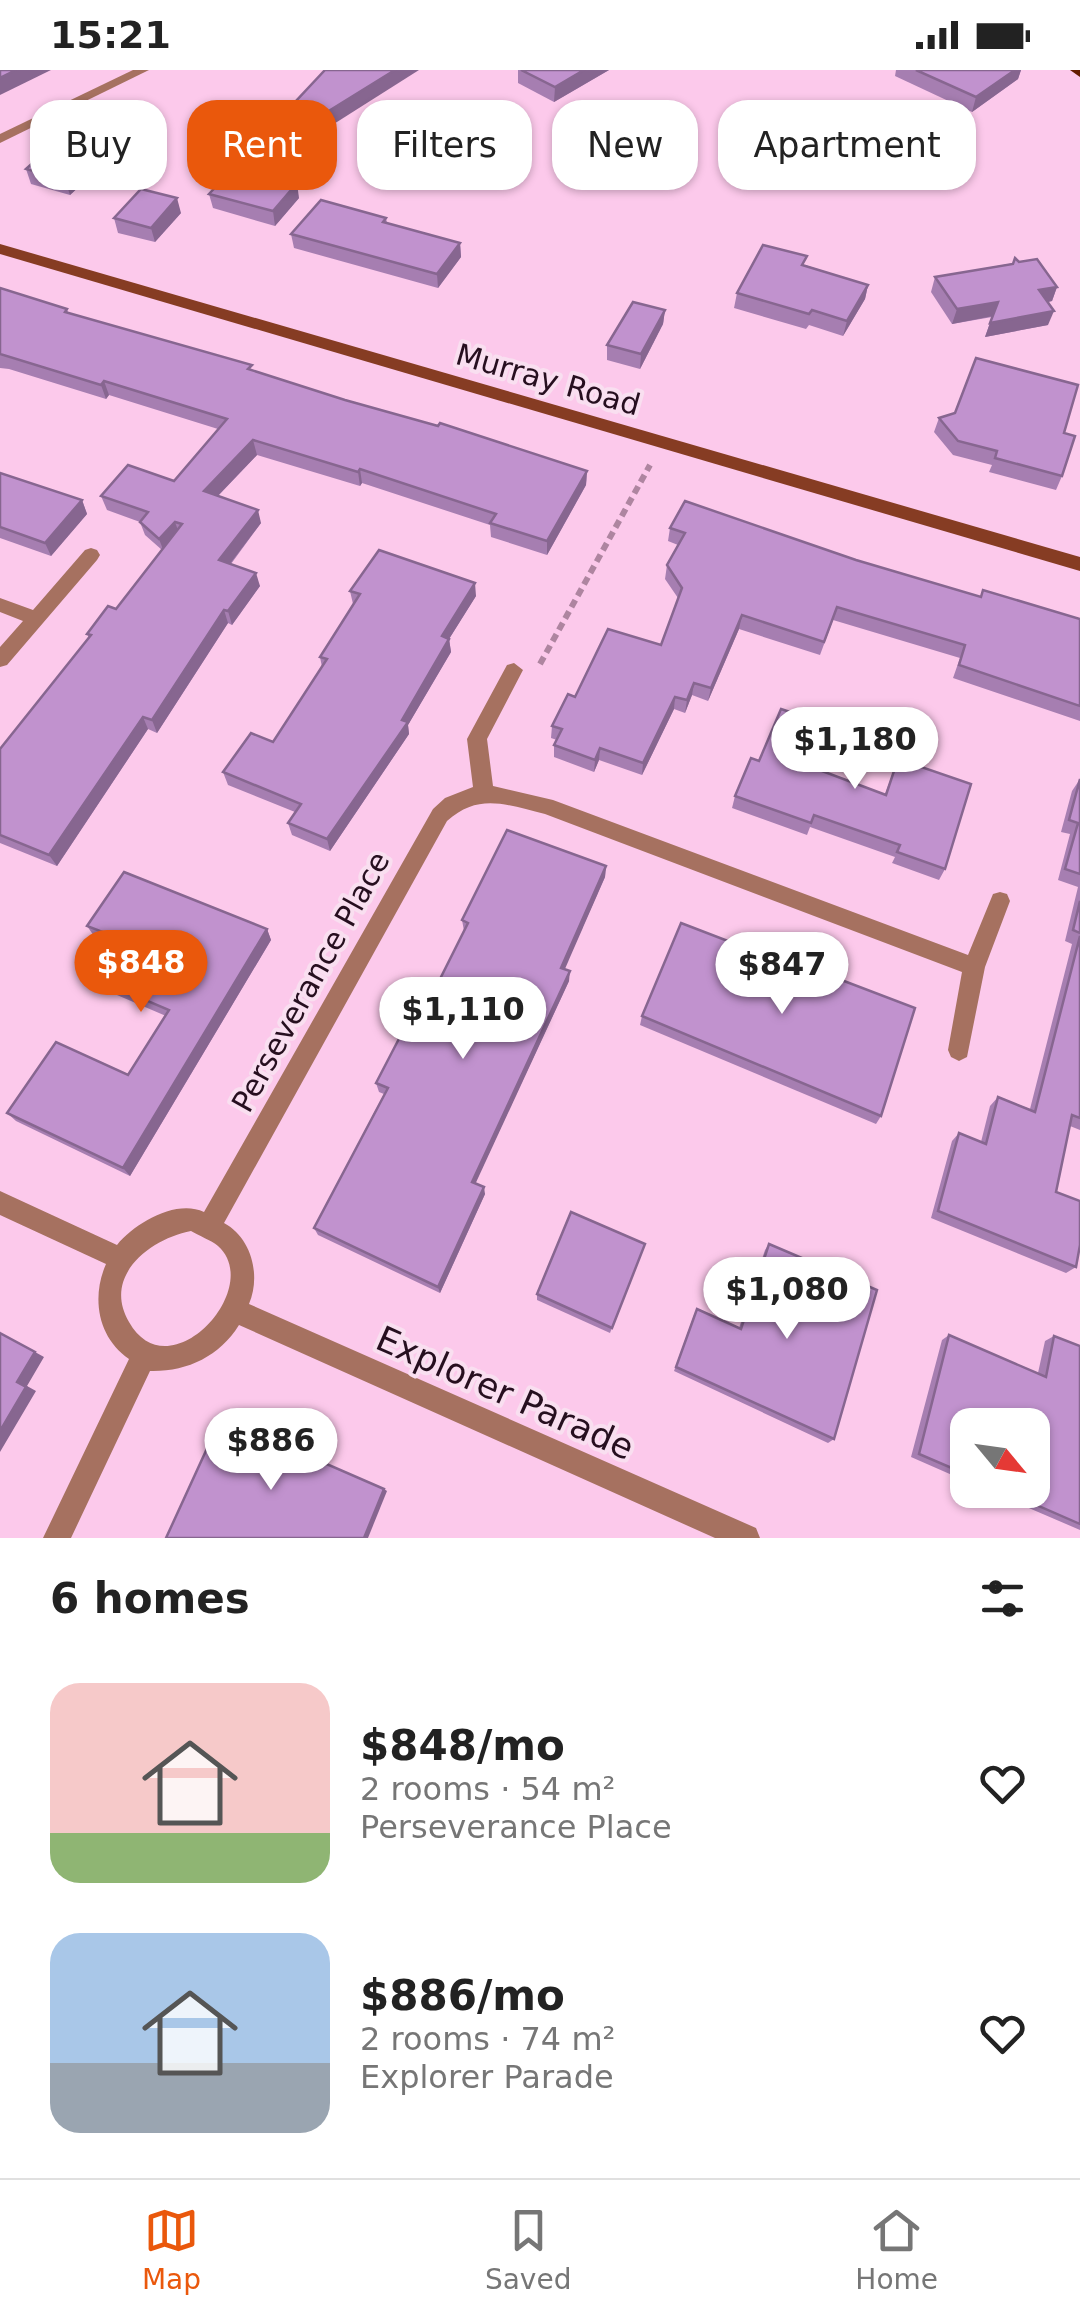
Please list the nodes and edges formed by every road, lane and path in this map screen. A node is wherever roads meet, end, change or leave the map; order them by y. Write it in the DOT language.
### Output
graph roads {
  1 [pos="143,70"];
  2 [pos="0,139"];
  3 [pos="0,249"];
  4 [pos="663,442"];
  5 [pos="92,555"];
  6 [pos="1080,564"];
  7 [pos="0,605"];
  8 [pos="36,618"];
  9 [pos="0,660"];
  10 [pos="514,670"];
  11 [pos="484,792"];
  12 [pos="1000,901"];
  13 [pos="974,967"];
  14 [pos="958,1050"];
  15 [pos="0,1203"];
  16 [pos="210,1224"];
  17 [pos="118,1258"];
  18 [pos="236,1311"];
  19 [pos="144,1356"];
  20 [pos="57,1538"];
  21 [pos="746,1538"];
  1 -- 2 [label="street"];
  3 -- 4 [label="street, Murray Road"];
  4 -- 6 [label="street, Murray Road"];
  4 -- 10 [label="path"];
  5 -- 8 [label="street"];
  7 -- 8 [label="street"];
  8 -- 9 [label="street"];
  10 -- 11 [label="street"];
  11 -- 13 [label="street"];
  11 -- 16 [label="street, Perseverance Place"];
  12 -- 13 [label="street"];
  13 -- 14 [label="street"];
  15 -- 17 [label="street"];
  16 -- 17 [label="street"];
  16 -- 18 [label="street"];
  17 -- 19 [label="street"];
  18 -- 19 [label="street"];
  18 -- 21 [label="street, Explorer Parade"];
  19 -- 20 [label="street"];
}
